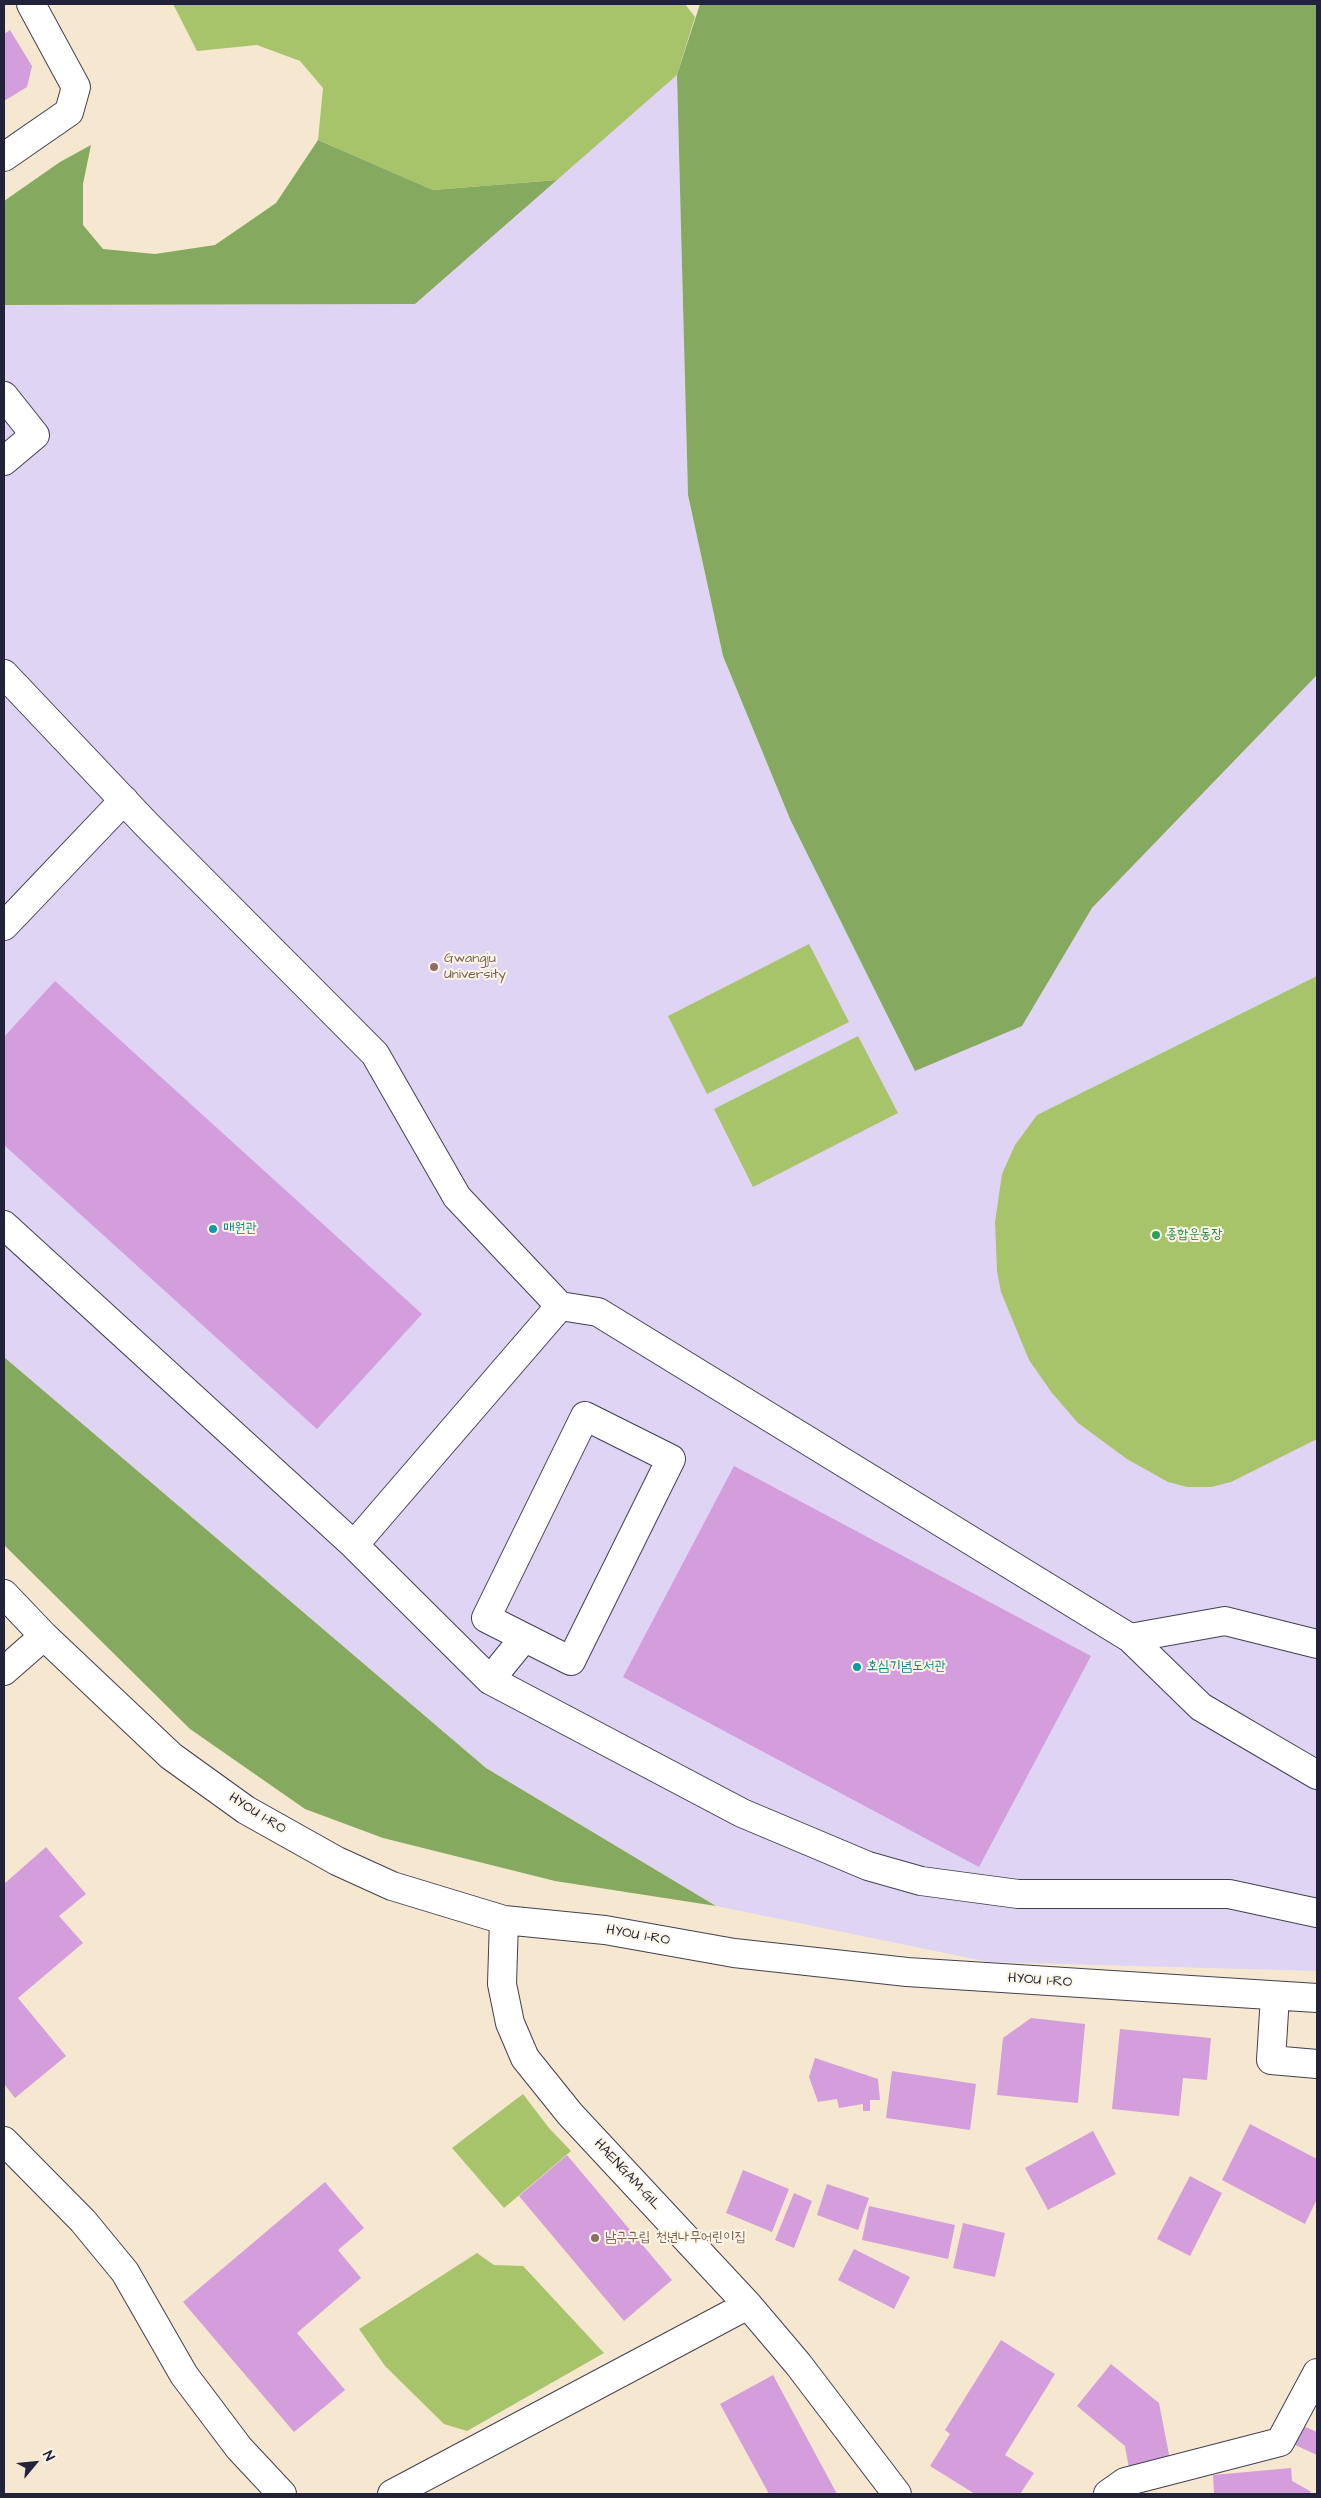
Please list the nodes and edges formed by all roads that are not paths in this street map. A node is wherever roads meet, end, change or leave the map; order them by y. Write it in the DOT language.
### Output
graph roads {
  1 [pos="31,4"];
  2 [pos="4,157"];
  3 [pos="4,396"];
  4 [pos="4,461"];
  5 [pos="4,674"];
  6 [pos="124,800"];
  7 [pos="4,926"];
  8 [pos="4,1225"];
  9 [pos="560,1306"];
  10 [pos="354,1545"];
  11 [pos="4,1594"];
  12 [pos="44,1636"];
  13 [pos="524,1638"];
  14 [pos="1130,1638"];
  15 [pos="1317,1644"];
  16 [pos="4,1670"];
  17 [pos="490,1680"];
  18 [pos="1317,1774"];
  19 [pos="1317,1913"];
  20 [pos="504,1920"];
  21 [pos="1275,1996"];
  22 [pos="1317,1998"];
  23 [pos="1317,2064"];
  24 [pos="4,2142"];
  25 [pos="748,2305"];
  26 [pos="1317,2373"];
  27 [pos="282,2494"];
  28 [pos="392,2494"];
  29 [pos="897,2494"];
  30 [pos="1108,2494"];
  1 -- 2 [label="street"];
  3 -- 4 [label="street"];
  5 -- 6 [label="street"];
  6 -- 7 [label="street"];
  6 -- 9 [label="street"];
  8 -- 10 [label="street"];
  9 -- 10 [label="street"];
  9 -- 14 [label="street"];
  10 -- 17 [label="street"];
  11 -- 12 [label="street, HYOU 1-RO"];
  12 -- 16 [label="street"];
  12 -- 20 [label="street, HYOU 1-RO"];
  13 -- 13 [label="street"];
  13 -- 17 [label="street"];
  14 -- 15 [label="street"];
  14 -- 18 [label="street"];
  17 -- 19 [label="street"];
  20 -- 21 [label="street, HYOU 1-RO"];
  20 -- 25 [label="street, HAENGAM-GIL"];
  21 -- 22 [label="street, HYOU 1-RO"];
  21 -- 23 [label="street"];
  24 -- 27 [label="street"];
  25 -- 28 [label="street"];
  25 -- 29 [label="street, HAENGAM-GIL"];
  26 -- 30 [label="street"];
}
